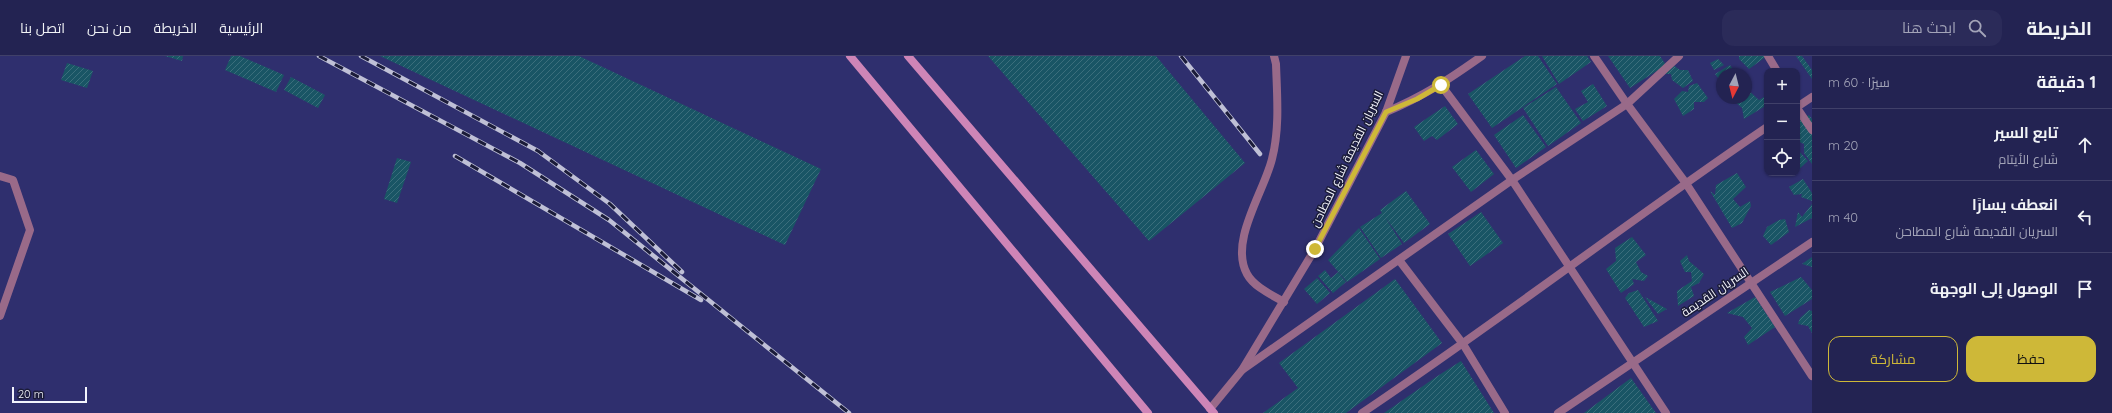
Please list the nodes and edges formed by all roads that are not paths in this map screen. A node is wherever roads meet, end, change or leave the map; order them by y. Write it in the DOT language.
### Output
graph roads {
  1 [pos="850,56"];
  2 [pos="908,56"];
  3 [pos="1274,56"];
  4 [pos="1406,56"];
  5 [pos="1482,56"];
  6 [pos="1594,56"];
  7 [pos="1679,56"];
  8 [pos="1768,56"];
  9 [pos="1775,68"];
  10 [pos="1441,85"];
  11 [pos="1812,97"];
  12 [pos="1627,104"];
  13 [pos="1800,105"];
  14 [pos="1386,112"];
  15 [pos="1800,112"];
  16 [pos="1764,129"];
  17 [pos="1812,130"];
  18 [pos="0,176"];
  19 [pos="1512,180"];
  20 [pos="1685,182"];
  21 [pos="1812,242"];
  22 [pos="1399,260"];
  23 [pos="1569,268"];
  24 [pos="1751,283"];
  25 [pos="1284,302"];
  26 [pos="0,316"];
  27 [pos="1463,344"];
  28 [pos="1632,362"];
  29 [pos="1242,370"];
  30 [pos="1812,376"];
  31 [pos="1212,411"];
  32 [pos="1148,413"];
  33 [pos="1362,413"];
  34 [pos="1505,413"];
  35 [pos="1558,413"];
  36 [pos="1666,413"];
  1 -- 32 [label="main road"];
  2 -- 31 [label="main road"];
  3 -- 25 [label="street"];
  4 -- 14 [label="street, السريان القديمة شارع المطاحن"];
  5 -- 10 [label="street"];
  6 -- 12 [label="street"];
  7 -- 12 [label="street"];
  8 -- 9 [label="street"];
  10 -- 14 [label="street"];
  10 -- 19 [label="street"];
  11 -- 13 [label="street"];
  12 -- 19 [label="street"];
  12 -- 20 [label="street"];
  14 -- 25 [label="street, السريان القديمة شارع المطاحن"];
  15 -- 17 [label="street"];
  16 -- 20 [label="street"];
  18 -- 26 [label="street"];
  19 -- 22 [label="street"];
  19 -- 23 [label="street"];
  20 -- 23 [label="street"];
  20 -- 24 [label="street"];
  21 -- 24 [label="street, السريان القديمة"];
  22 -- 27 [label="street"];
  22 -- 29 [label="street"];
  23 -- 27 [label="street"];
  23 -- 28 [label="street"];
  24 -- 28 [label="street, السريان القديمة"];
  24 -- 30 [label="street"];
  25 -- 29 [label="street, السريان القديمة شارع المطاحن"];
  27 -- 33 [label="street"];
  27 -- 34 [label="street"];
  28 -- 35 [label="street, السريان القديمة"];
  28 -- 36 [label="street"];
  29 -- 31 [label="street, السريان القديمة شارع المطاحن"];
}
